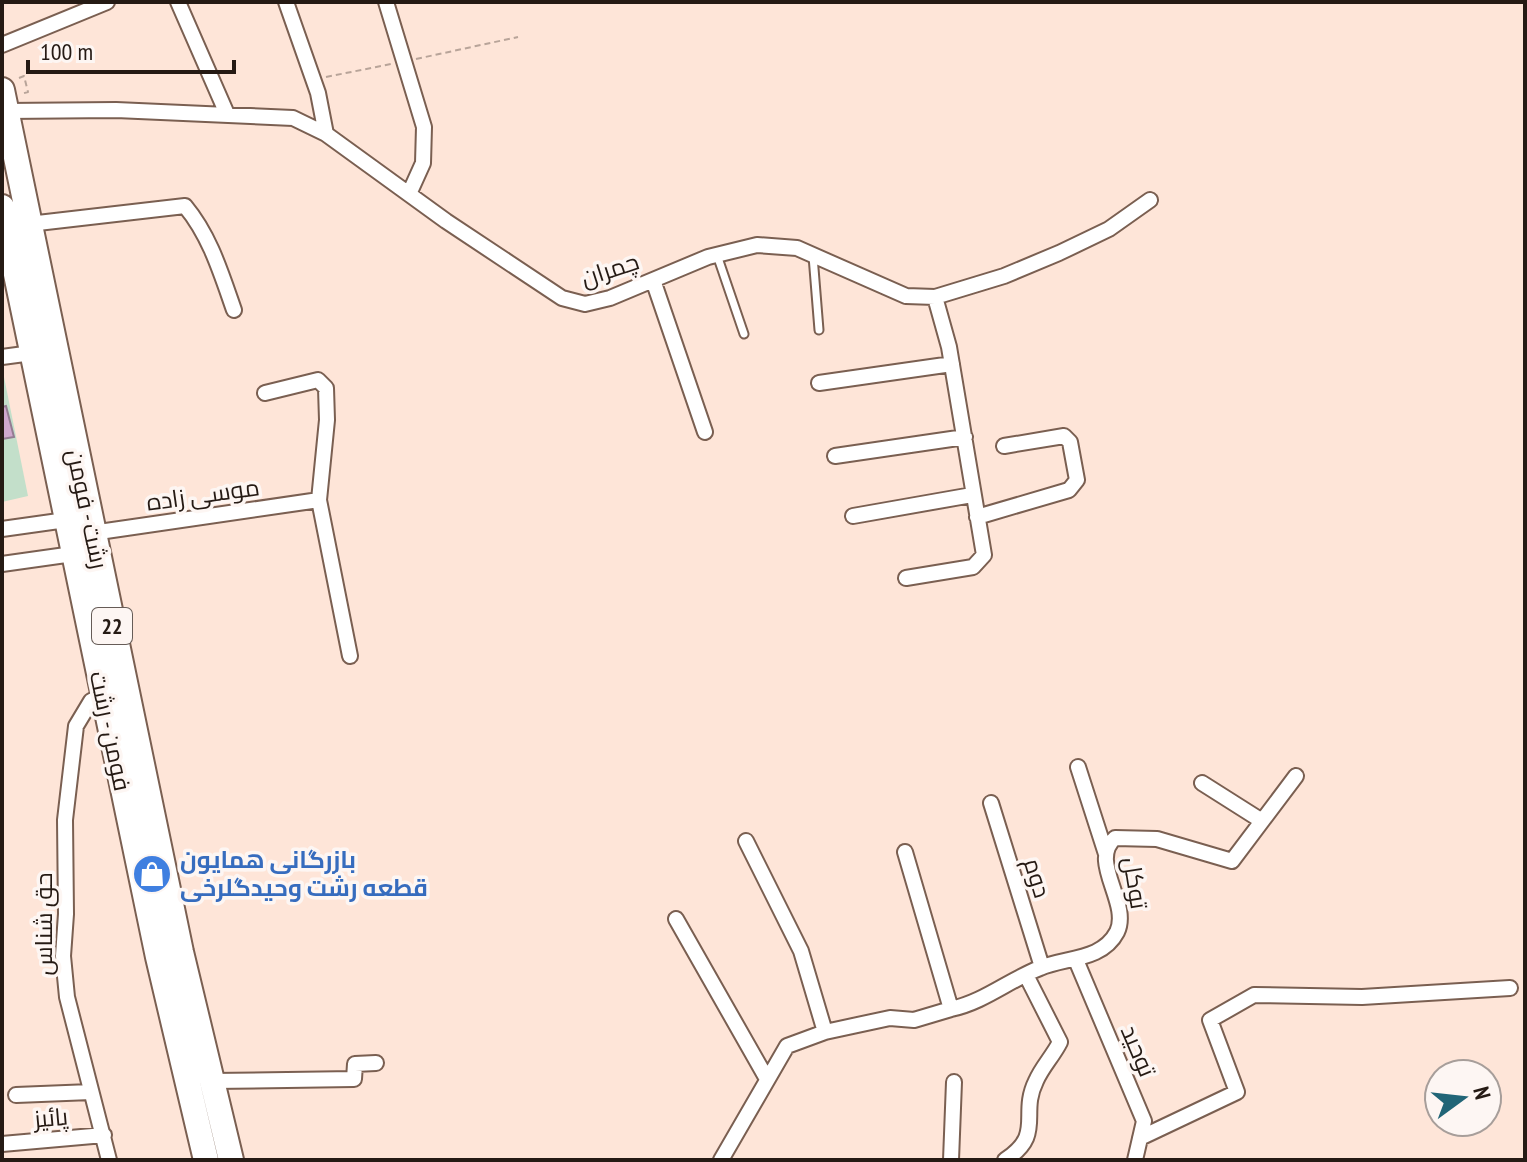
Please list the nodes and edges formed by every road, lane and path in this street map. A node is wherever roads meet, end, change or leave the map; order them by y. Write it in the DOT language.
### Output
graph roads {
  1 [pos="107,2"];
  2 [pos="178,2"];
  3 [pos="286,2"];
  4 [pos="386,2"];
  5 [pos="2,45"];
  6 [pos="24,76"];
  7 [pos="28,92"];
  8 [pos="4,100"];
  9 [pos="227,114"];
  10 [pos="326,134"];
  11 [pos="409,194"];
  12 [pos="1150,200"];
  13 [pos="2,207"];
  14 [pos="29,224"];
  15 [pos="6,246"];
  16 [pos="813,254"];
  17 [pos="717,255"];
  18 [pos="653,280"];
  19 [pos="935,297"];
  20 [pos="234,310"];
  21 [pos="819,330"];
  22 [pos="744,334"];
  23 [pos="32,353"];
  24 [pos="2,357"];
  25 [pos="952,364"];
  26 [pos="819,383"];
  27 [pos="265,393"];
  28 [pos="705,432"];
  29 [pos="965,437"];
  30 [pos="1004,446"];
  31 [pos="835,456"];
  32 [pos="972,495"];
  33 [pos="319,500"];
  34 [pos="853,516"];
  35 [pos="977,517"];
  36 [pos="66,520"];
  37 [pos="2,529"];
  38 [pos="92,533"];
  39 [pos="73,554"];
  40 [pos="2,564"];
  41 [pos="906,578"];
  42 [pos="350,656"];
  43 [pos="103,695"];
  44 [pos="1078,767"];
  45 [pos="1296,776"];
  46 [pos="1202,783"];
  47 [pos="991,803"];
  48 [pos="1262,821"];
  49 [pos="746,841"];
  50 [pos="905,852"];
  51 [pos="1106,854"];
  52 [pos="676,919"];
  53 [pos="1076,960"];
  54 [pos="1042,967"];
  55 [pos="1026,975"];
  56 [pos="1510,988"];
  57 [pos="951,1009"];
  58 [pos="825,1032"];
  59 [pos="376,1063"];
  60 [pos="767,1079"];
  61 [pos="212,1081"];
  62 [pos="954,1082"];
  63 [pos="91,1092"];
  64 [pos="16,1095"];
  65 [pos="104,1135"];
  66 [pos="1140,1138"];
  67 [pos="2,1144"];
  68 [pos="109,1160"];
  69 [pos="206,1160"];
  70 [pos="231,1160"];
  71 [pos="721,1160"];
  72 [pos="951,1160"];
  73 [pos="1005,1160"];
  74 [pos="1135,1160"];
  1 -- 5 [label="street"];
  2 -- 9 [label="street"];
  3 -- 10 [label="street"];
  4 -- 11 [label="street"];
  6 -- 7 [label="path"];
  8 -- 9 [label="street, چمران"];
  8 -- 14 [label="highway, رشت - فومن / 22"];
  9 -- 10 [label="street, چمران"];
  10 -- 11 [label="street, چمران"];
  11 -- 18 [label="street, چمران"];
  12 -- 19 [label="street, چمران"];
  13 -- 15 [label="highway, فومن - رشت / 22"];
  14 -- 20 [label="street"];
  14 -- 38 [label="highway, رشت - فومن / 22"];
  15 -- 23 [label="highway, فومن - رشت / 22"];
  16 -- 17 [label="street, چمران"];
  16 -- 19 [label="street, چمران"];
  16 -- 21 [label="lane"];
  17 -- 18 [label="street, چمران"];
  17 -- 22 [label="lane"];
  18 -- 28 [label="street"];
  19 -- 25 [label="street"];
  23 -- 24 [label="street"];
  23 -- 36 [label="highway, فومن - رشت / 22"];
  25 -- 26 [label="street"];
  25 -- 29 [label="street"];
  27 -- 33 [label="street"];
  29 -- 31 [label="street"];
  29 -- 32 [label="street"];
  30 -- 35 [label="street"];
  32 -- 34 [label="street"];
  32 -- 35 [label="street"];
  33 -- 38 [label="street, موسی زاده"];
  33 -- 42 [label="street"];
  35 -- 41 [label="street"];
  36 -- 37 [label="street"];
  36 -- 39 [label="highway, فومن - رشت / 22"];
  38 -- 61 [label="highway, رشت - فومن / 22"];
  39 -- 40 [label="street"];
  39 -- 43 [label="highway, فومن - رشت / 22"];
  43 -- 63 [label="street, حق شناس"];
  43 -- 69 [label="highway, فومن - رشت / 22"];
  44 -- 51 [label="street"];
  45 -- 48 [label="street, توکل"];
  46 -- 48 [label="street"];
  47 -- 54 [label="street, دوم"];
  48 -- 51 [label="street, توکل"];
  49 -- 58 [label="street"];
  50 -- 57 [label="street"];
  51 -- 53 [label="street, توکل"];
  52 -- 60 [label="street"];
  53 -- 54 [label="street, توکل"];
  53 -- 66 [label="street, توحید"];
  54 -- 55 [label="street, توکل"];
  55 -- 57 [label="street, توکل"];
  55 -- 73 [label="street"];
  56 -- 66 [label="street"];
  57 -- 58 [label="street, توکل"];
  58 -- 60 [label="street, توکل"];
  59 -- 61 [label="street"];
  60 -- 71 [label="street, توکل"];
  61 -- 70 [label="highway, رشت - فومن / 22"];
  62 -- 72 [label="street"];
  63 -- 64 [label="street"];
  63 -- 65 [label="street, حق شناس"];
  65 -- 67 [label="street, پائیز"];
  65 -- 68 [label="street, حق شناس"];
  66 -- 74 [label="street, توحید"];
}
